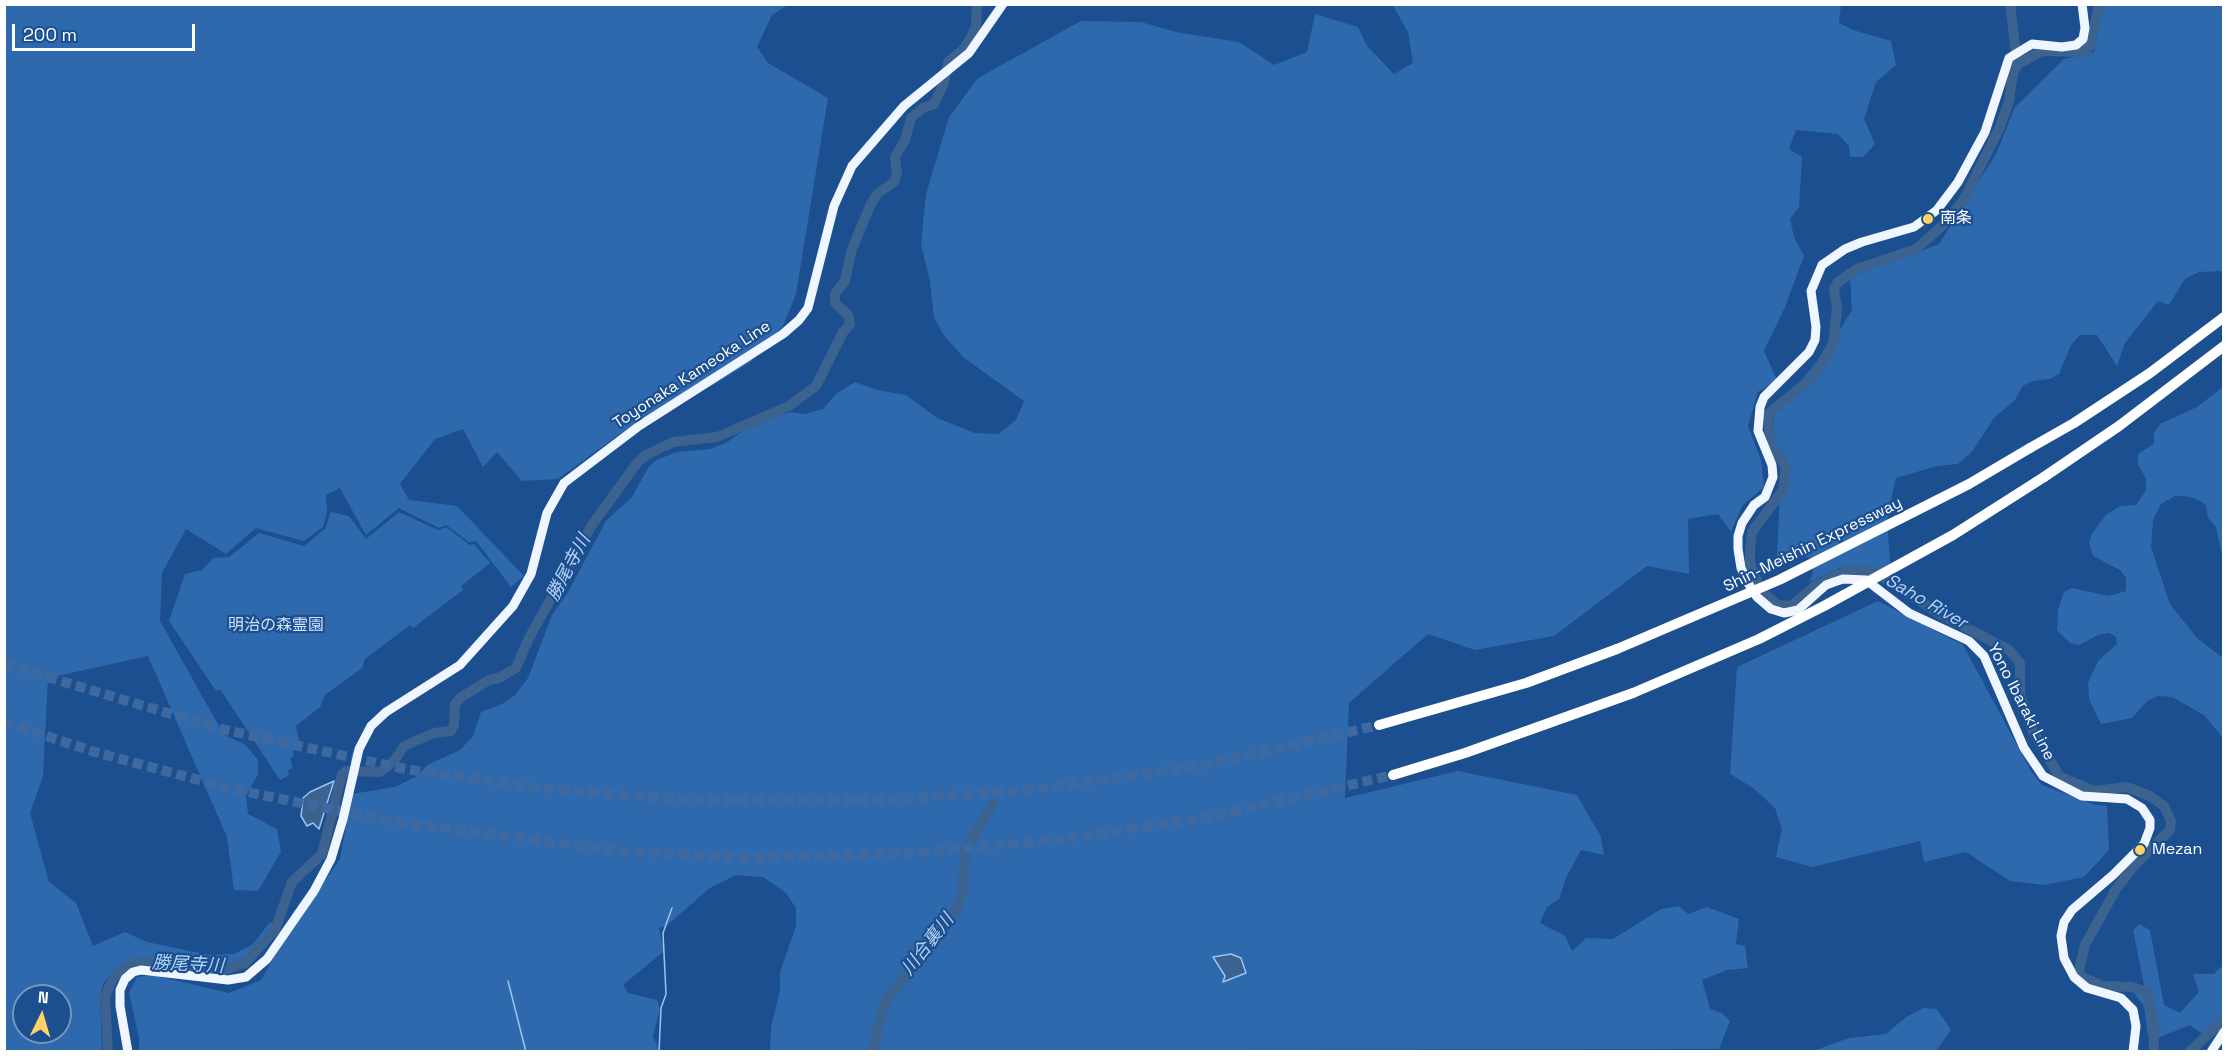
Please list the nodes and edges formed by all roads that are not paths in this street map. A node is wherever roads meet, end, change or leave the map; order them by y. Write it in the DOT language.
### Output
graph roads {
  1 [pos="1003,4"];
  2 [pos="2082,4"];
  3 [pos="2223,310"];
  4 [pos="2223,317"];
  5 [pos="2223,346"];
  6 [pos="2150,373"];
  7 [pos="1379,725"];
  8 [pos="1393,775"];
  9 [pos="2223,1032"];
  10 [pos="128,1052"];
  11 [pos="2133,1052"];
  12 [pos="2211,1052"];
  1 -- 10 [label="main road, Toyonaka Kameoka Line"];
  2 -- 11 [label="main road, Yono Ibaraki Line"];
  3 -- 6 [label="highway"];
  4 -- 6 [label="highway, Shin-Meishin Expressway"];
  5 -- 8 [label="highway, bridge"];
  6 -- 7 [label="highway, Shin-Meishin Expressway, bridge"];
  9 -- 12 [label="main road"];
}
